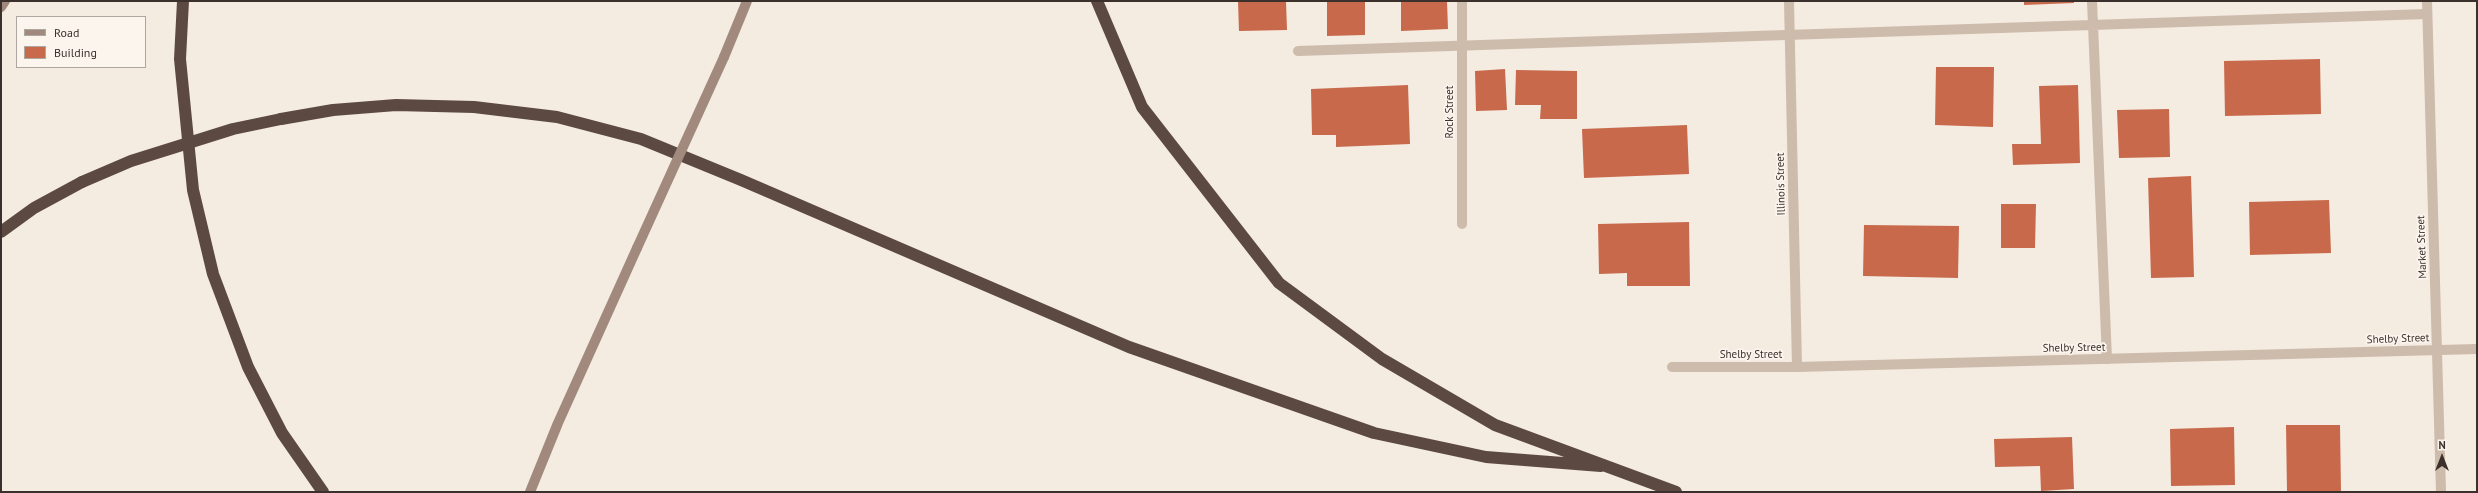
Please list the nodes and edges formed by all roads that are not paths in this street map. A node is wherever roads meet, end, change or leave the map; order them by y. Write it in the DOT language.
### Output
graph roads {
  1 [pos="4,1"];
  2 [pos="183,1"];
  3 [pos="747,1"];
  4 [pos="1097,1"];
  5 [pos="1462,1"];
  6 [pos="1789,1"];
  7 [pos="2092,1"];
  8 [pos="2427,1"];
  9 [pos="1,7"];
  10 [pos="2427,14"];
  11 [pos="2092,26"];
  12 [pos="1790,37"];
  13 [pos="1462,46"];
  14 [pos="1298,51"];
  15 [pos="1462,224"];
  16 [pos="1,232"];
  17 [pos="2477,349"];
  18 [pos="2437,350"];
  19 [pos="2107,359"];
  20 [pos="1672,367"];
  21 [pos="1797,367"];
  22 [pos="1601,466"];
  23 [pos="323,492"];
  24 [pos="530,492"];
  25 [pos="1676,492"];
  26 [pos="2441,492"];
  1 -- 9 [label="street"];
  2 -- 23 [label="highway"];
  3 -- 24 [label="street, bridge"];
  4 -- 22 [label="highway"];
  5 -- 13 [label="street, Rock Street"];
  6 -- 12 [label="street, Illinois Street"];
  7 -- 11 [label="street"];
  8 -- 10 [label="street, Market Street"];
  10 -- 11 [label="street"];
  10 -- 18 [label="street, Market Street"];
  11 -- 12 [label="street"];
  11 -- 19 [label="street"];
  12 -- 13 [label="street"];
  12 -- 21 [label="street, Illinois Street"];
  13 -- 14 [label="street"];
  13 -- 15 [label="street, Rock Street"];
  16 -- 22 [label="highway, bridge"];
  17 -- 18 [label="street, Shelby Street"];
  18 -- 19 [label="street, Shelby Street"];
  18 -- 26 [label="street, Market Street"];
  19 -- 21 [label="street, Shelby Street"];
  20 -- 21 [label="street, Shelby Street"];
  22 -- 25 [label="highway"];
}
